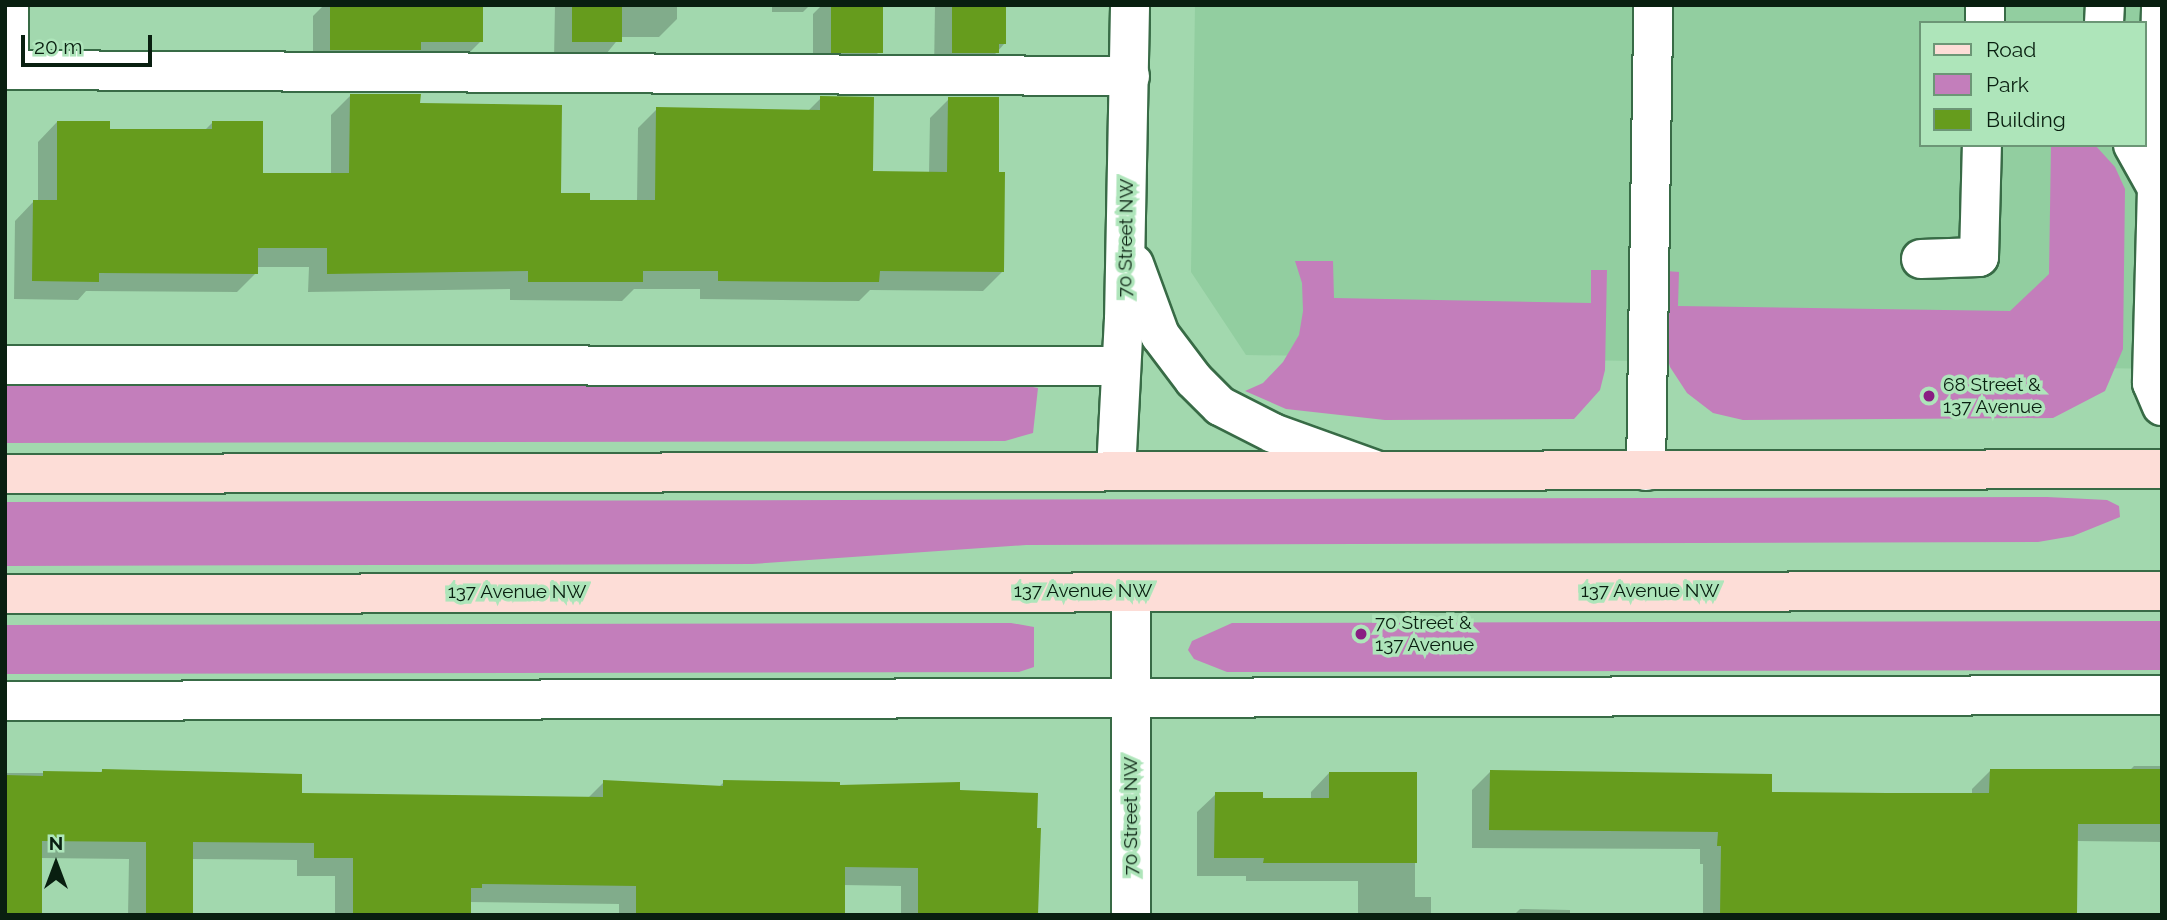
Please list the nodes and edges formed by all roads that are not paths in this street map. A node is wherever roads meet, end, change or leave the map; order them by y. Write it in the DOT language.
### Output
graph roads {
  1 [pos="9,5"];
  2 [pos="1130,5"];
  3 [pos="1653,5"];
  4 [pos="2161,13"];
  5 [pos="7,70"];
  6 [pos="1130,76"];
  7 [pos="1982,147"];
  8 [pos="2134,147"];
  9 [pos="2157,188"];
  10 [pos="1125,238"];
  11 [pos="1921,258"];
  12 [pos="5,365"];
  13 [pos="1121,366"];
  14 [pos="2162,406"];
  15 [pos="2162,469"];
  16 [pos="1116,471"];
  17 [pos="1646,471"];
  18 [pos="1382,472"];
  19 [pos="5,474"];
  20 [pos="2162,591"];
  21 [pos="1131,592"];
  22 [pos="5,594"];
  23 [pos="2162,695"];
  24 [pos="1131,698"];
  25 [pos="5,701"];
  26 [pos="1131,915"];
  1 -- 5 [label="street"];
  2 -- 6 [label="street, 70 Street NW"];
  3 -- 17 [label="street"];
  4 -- 9 [label="street"];
  5 -- 6 [label="street"];
  6 -- 10 [label="street, 70 Street NW"];
  7 -- 11 [label="street"];
  8 -- 9 [label="street"];
  9 -- 14 [label="street"];
  10 -- 13 [label="street, 70 Street NW"];
  10 -- 18 [label="street"];
  12 -- 13 [label="street"];
  13 -- 16 [label="street, 70 Street NW"];
  15 -- 17 [label="main road"];
  16 -- 18 [label="main road"];
  16 -- 19 [label="main road"];
  17 -- 18 [label="main road"];
  20 -- 21 [label="main road, 137 Avenue NW"];
  21 -- 22 [label="main road, 137 Avenue NW"];
  21 -- 24 [label="street, 70 Street NW"];
  23 -- 24 [label="street"];
  24 -- 25 [label="street"];
  24 -- 26 [label="street, 70 Street NW"];
}
